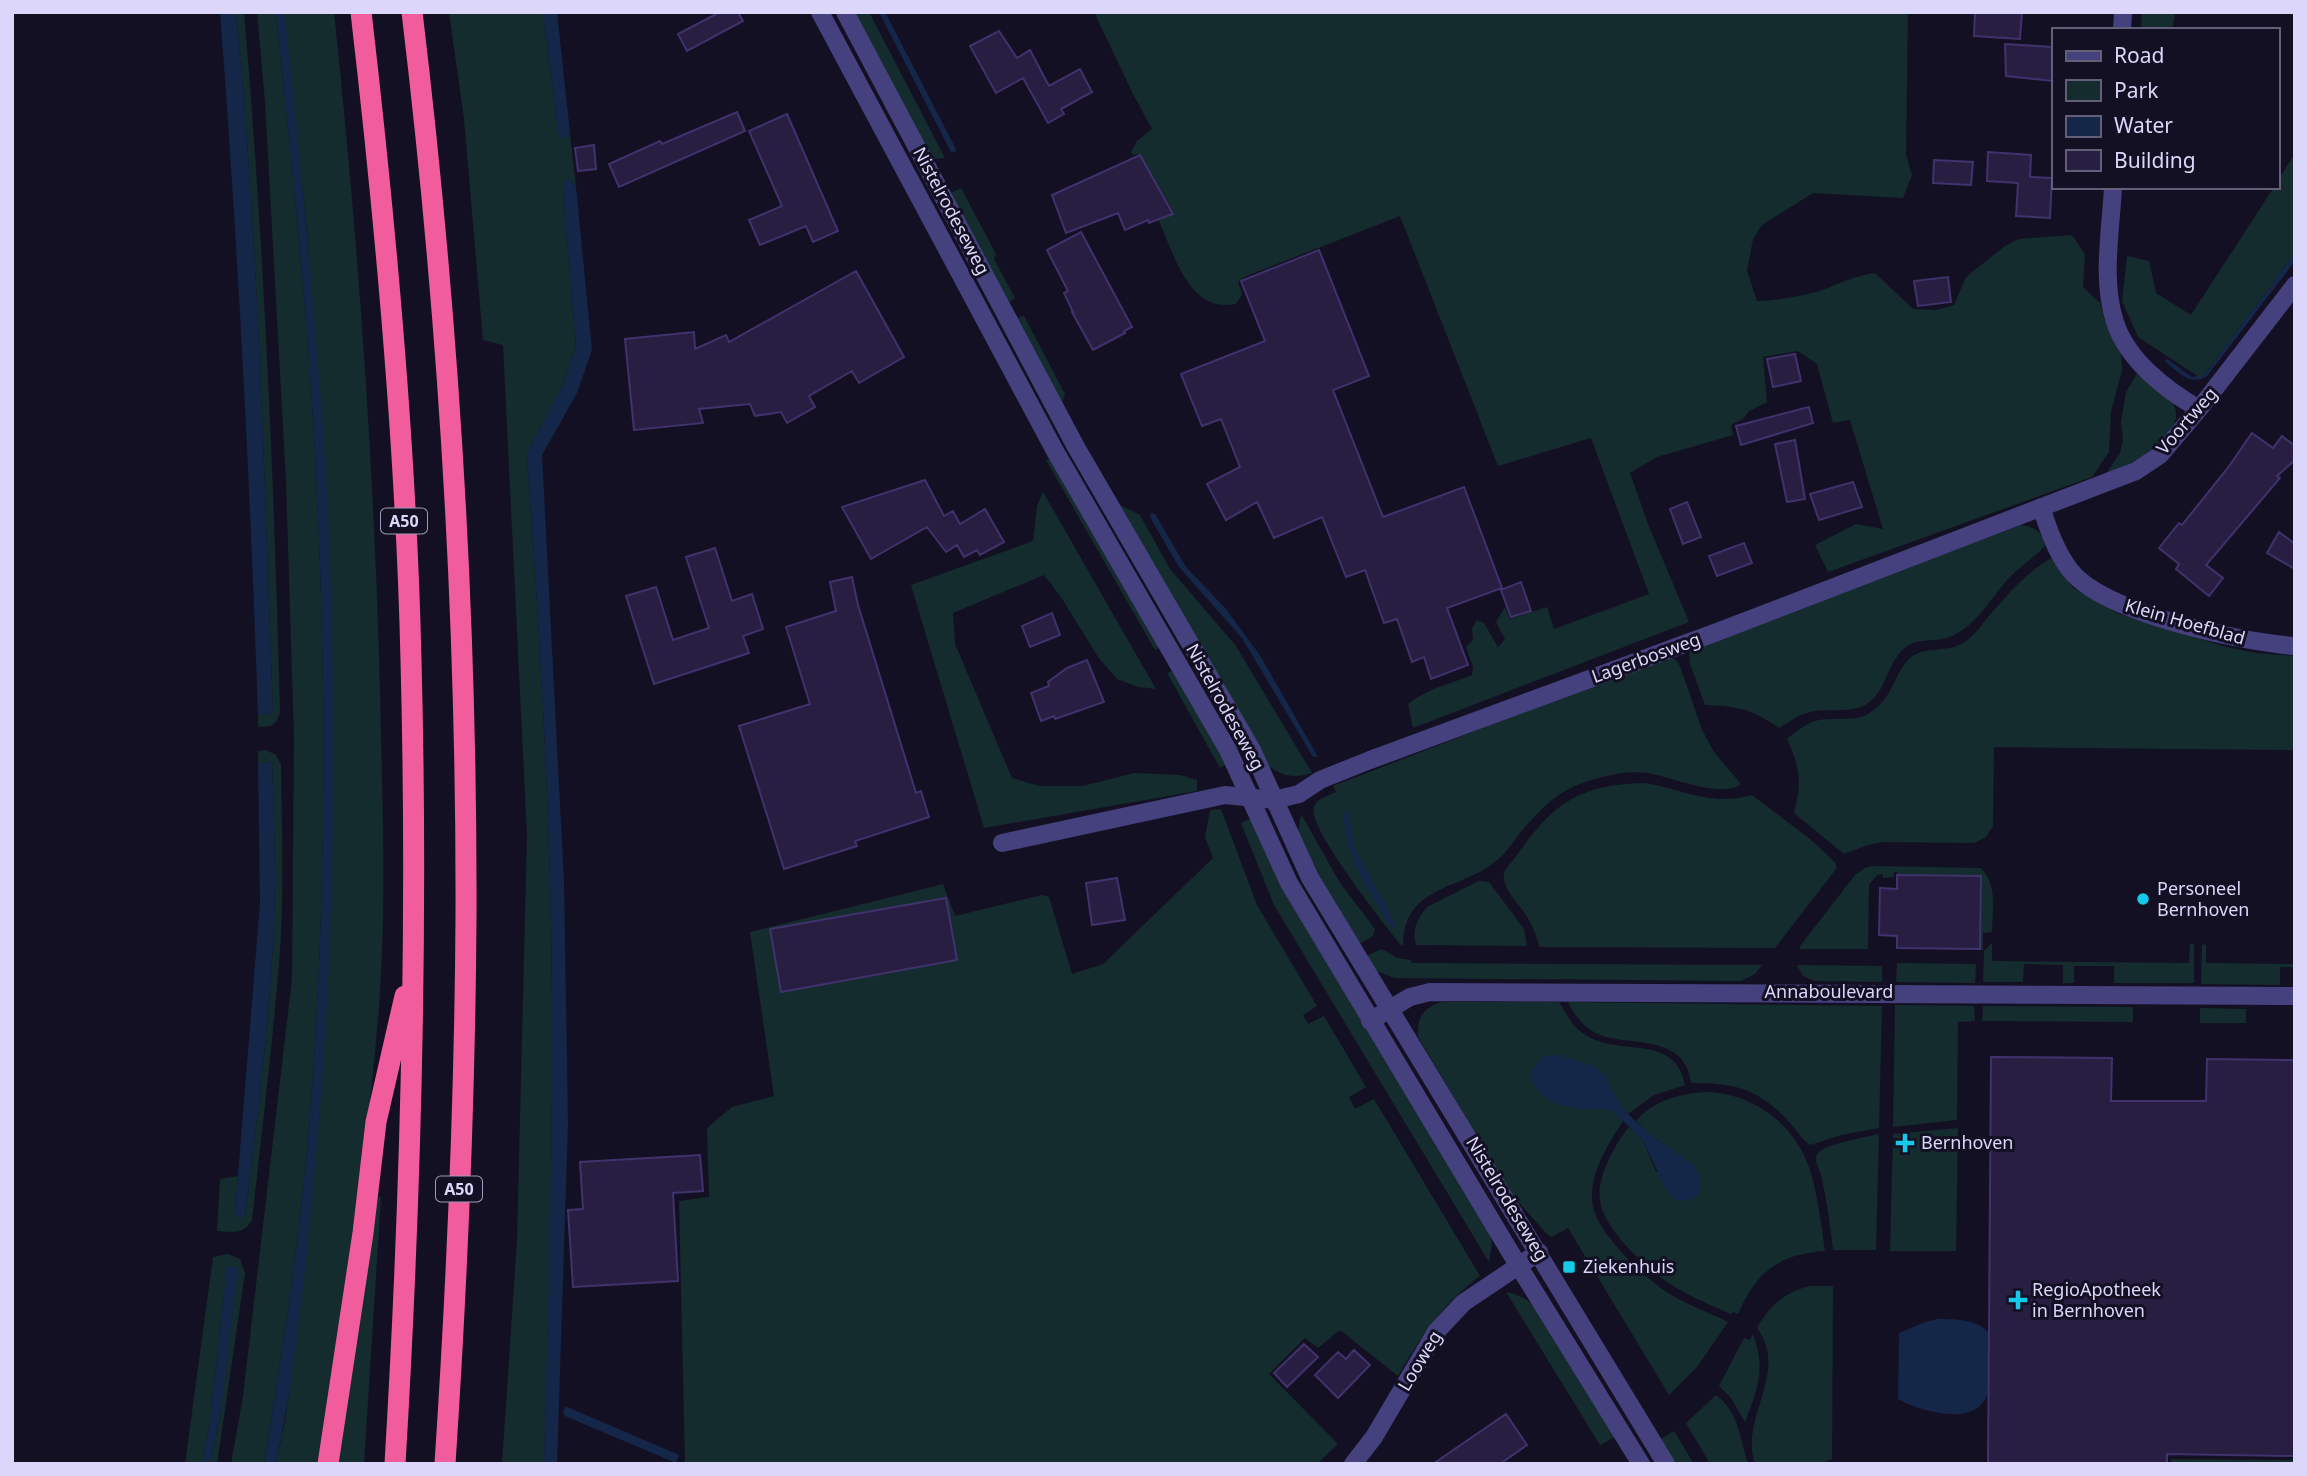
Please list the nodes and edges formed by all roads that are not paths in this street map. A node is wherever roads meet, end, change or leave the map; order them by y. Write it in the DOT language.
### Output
graph roads {
  1 [pos="361,12"];
  2 [pos="412,12"];
  3 [pos="820,12"];
  4 [pos="845,12"];
  5 [pos="2113,189"];
  6 [pos="2295,285"];
  7 [pos="2199,410"];
  8 [pos="2041,507"];
  9 [pos="2295,646"];
  10 [pos="1250,799"];
  11 [pos="1274,800"];
  12 [pos="1002,843"];
  13 [pos="414,954"];
  14 [pos="2295,996"];
  15 [pos="1390,1007"];
  16 [pos="1370,1021"];
  17 [pos="1539,1251"];
  18 [pos="1518,1265"];
  19 [pos="328,1464"];
  20 [pos="395,1464"];
  21 [pos="445,1464"];
  22 [pos="1353,1464"];
  23 [pos="1641,1464"];
  24 [pos="1665,1464"];
  1 -- 13 [label="highway, A50"];
  2 -- 21 [label="highway, A50"];
  3 -- 10 [label="street, Nistelrodeseweg"];
  4 -- 11 [label="street, Nistelrodeseweg"];
  5 -- 7 [label="street"];
  6 -- 7 [label="street, Voortweg"];
  7 -- 8 [label="street, Voortweg"];
  8 -- 9 [label="street, Klein Hoefblad"];
  8 -- 11 [label="street, Lagerbosweg"];
  10 -- 11 [label="street, Lagerbosweg"];
  10 -- 12 [label="street, Nistelrodeseweg"];
  10 -- 16 [label="street, Nistelrodeseweg"];
  11 -- 15 [label="street, Nistelrodeseweg"];
  13 -- 19 [label="highway, A50"];
  13 -- 20 [label="highway, A50"];
  14 -- 15 [label="street, Annaboulevard"];
  15 -- 16 [label="street, Annaboulevard"];
  15 -- 17 [label="street, Nistelrodeseweg"];
  16 -- 18 [label="street, Nistelrodeseweg"];
  17 -- 18 [label="street, Looweg"];
  17 -- 24 [label="street, Nistelrodeseweg"];
  18 -- 22 [label="street, Looweg"];
  18 -- 23 [label="street, Nistelrodeseweg"];
}
